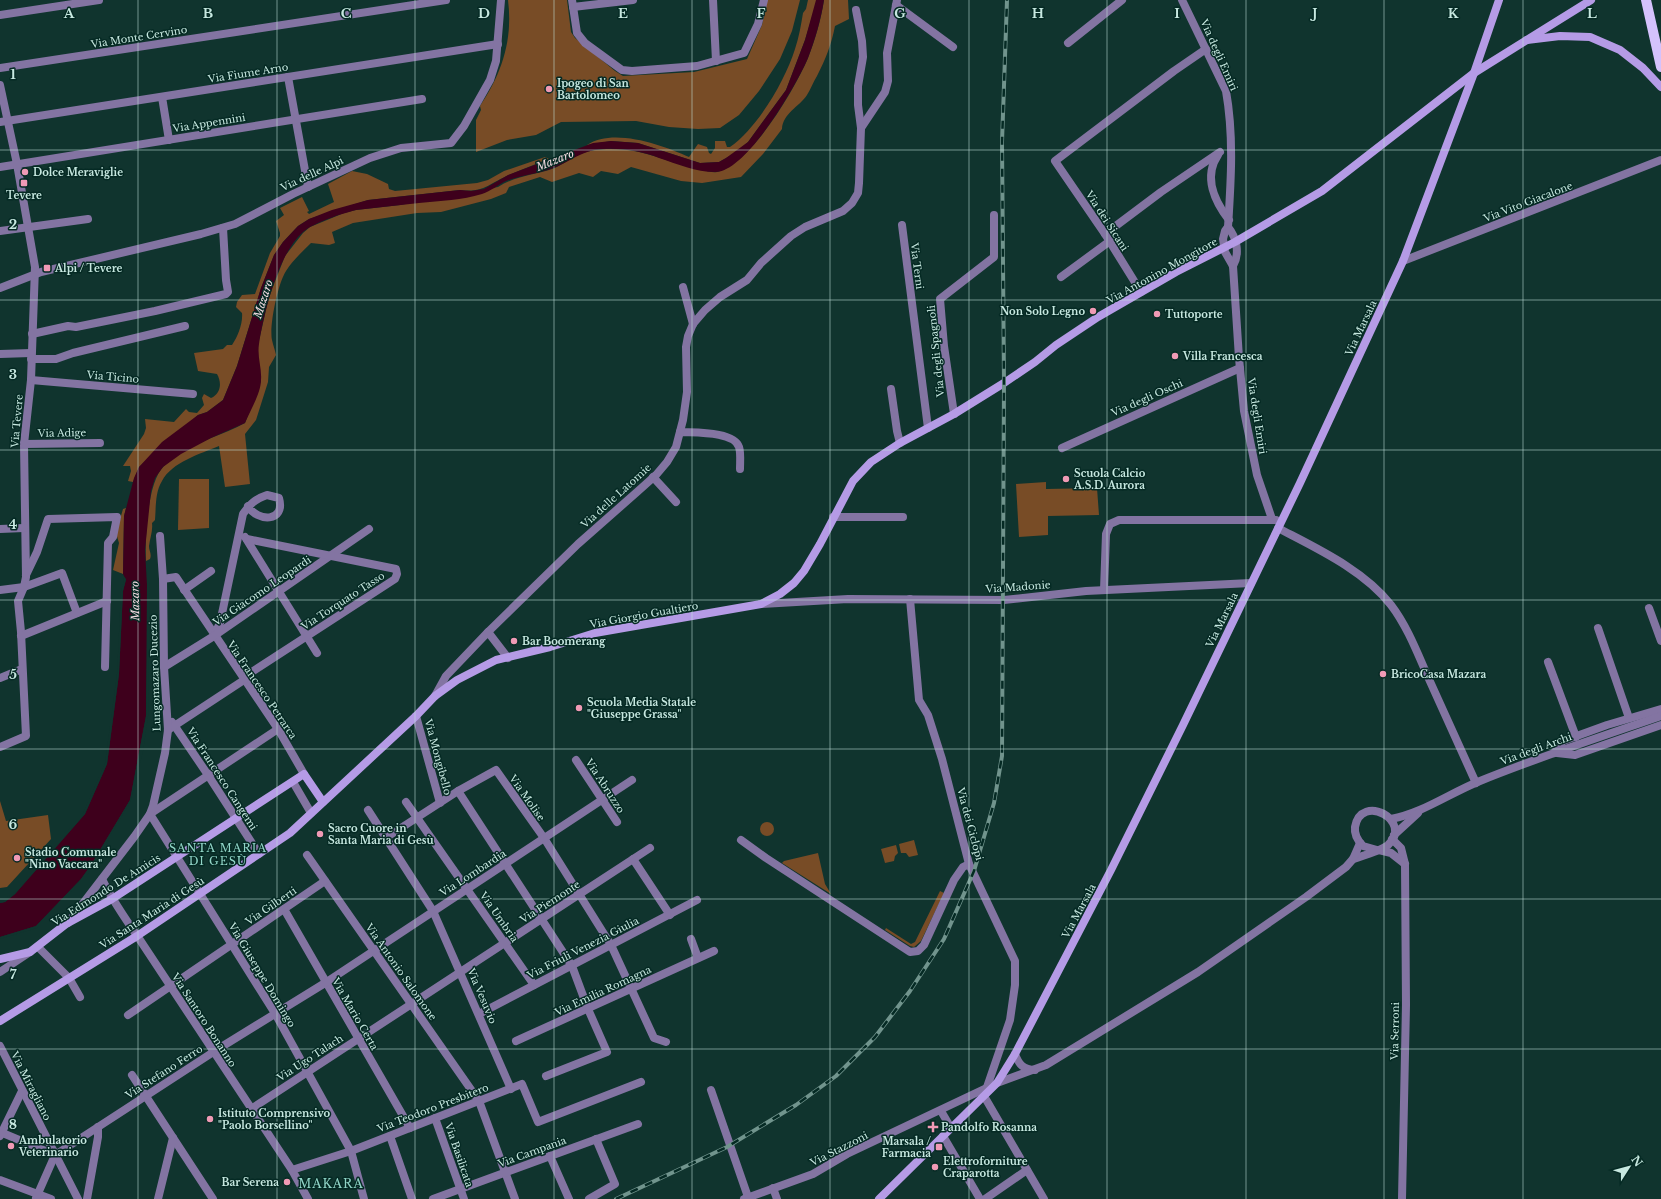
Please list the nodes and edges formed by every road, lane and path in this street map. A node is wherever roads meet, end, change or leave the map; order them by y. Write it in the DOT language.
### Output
graph roads {
  1 [pos="99,0"];
  2 [pos="446,0"];
  3 [pos="501,0"];
  4 [pos="633,0"];
  5 [pos="713,0"];
  6 [pos="764,0"];
  7 [pos="1122,0"];
  8 [pos="1182,0"];
  9 [pos="1499,0"];
  10 [pos="1591,0"];
  11 [pos="1646,0"];
  12 [pos="896,2"];
  13 [pos="572,3"];
  14 [pos="856,10"];
  15 [pos="0,15"];
  16 [pos="1524,41"];
  17 [pos="1068,43"];
  18 [pos="498,44"];
  19 [pos="953,47"];
  20 [pos="1206,49"];
  21 [pos="716,61"];
  22 [pos="1661,67"];
  23 [pos="0,68"];
  24 [pos="1474,73"];
  25 [pos="288,77"];
  26 [pos="0,85"];
  27 [pos="1661,87"];
  28 [pos="162,97"];
  29 [pos="422,99"];
  30 [pos="296,119"];
  31 [pos="3,122"];
  32 [pos="861,128"];
  33 [pos="169,140"];
  34 [pos="1232,146"];
  35 [pos="1220,152"];
  36 [pos="1661,160"];
  37 [pos="17,164"];
  38 [pos="0,167"];
  39 [pos="308,187"];
  40 [pos="994,215"];
  41 [pos="88,219"];
  42 [pos="1229,223"];
  43 [pos="902,225"];
  44 [pos="28,228"];
  45 [pos="223,228"];
  46 [pos="0,231"];
  47 [pos="1108,238"];
  48 [pos="1235,242"];
  49 [pos="1224,248"];
  50 [pos="1403,261"];
  51 [pos="1233,266"];
  52 [pos="34,274"];
  53 [pos="1061,277"];
  54 [pos="683,287"];
  55 [pos="0,288"];
  56 [pos="1141,292"];
  57 [pos="693,324"];
  58 [pos="185,326"];
  59 [pos="32,334"];
  60 [pos="0,354"];
  61 [pos="31,356"];
  62 [pos="1240,368"];
  63 [pos="30,380"];
  64 [pos="891,389"];
  65 [pos="193,394"];
  66 [pos="954,414"];
  67 [pos="928,428"];
  68 [pos="680,432"];
  69 [pos="100,443"];
  70 [pos="900,443"];
  71 [pos="24,444"];
  72 [pos="1062,448"];
  73 [pos="740,469"];
  74 [pos="653,477"];
  75 [pos="676,502"];
  76 [pos="248,506"];
  77 [pos="834,517"];
  78 [pos="903,517"];
  79 [pos="1272,519"];
  80 [pos="1279,525"];
  81 [pos="24,528"];
  82 [pos="240,528"];
  83 [pos="0,529"];
  84 [pos="369,530"];
  85 [pos="160,536"];
  86 [pos="247,539"];
  87 [pos="331,556"];
  88 [pos="211,571"];
  89 [pos="26,577"];
  90 [pos="163,579"];
  91 [pos="794,583"];
  92 [pos="1251,583"];
  93 [pos="24,587"];
  94 [pos="0,590"];
  95 [pos="184,590"];
  96 [pos="280,590"];
  97 [pos="1104,590"];
  98 [pos="910,599"];
  99 [pos="107,601"];
  100 [pos="761,604"];
  101 [pos="1649,608"];
  102 [pos="77,613"];
  103 [pos="1598,628"];
  104 [pos="488,632"];
  105 [pos="21,636"];
  106 [pos="214,636"];
  107 [pos="308,637"];
  108 [pos="1661,641"];
  109 [pos="317,653"];
  110 [pos="508,658"];
  111 [pos="1548,662"];
  112 [pos="105,667"];
  113 [pos="164,667"];
  114 [pos="22,668"];
  115 [pos="0,678"];
  116 [pos="244,680"];
  117 [pos="435,696"];
  118 [pos="1661,709"];
  119 [pos="416,716"];
  120 [pos="1661,716"];
  121 [pos="1629,718"];
  122 [pos="1661,725"];
  123 [pos="171,728"];
  124 [pos="278,729"];
  125 [pos="1576,737"];
  126 [pos="0,747"];
  127 [pos="1554,753"];
  128 [pos="576,760"];
  129 [pos="304,774"];
  130 [pos="208,775"];
  131 [pos="632,780"];
  132 [pos="293,782"];
  133 [pos="1476,783"];
  134 [pos="458,791"];
  135 [pos="602,800"];
  136 [pos="323,802"];
  137 [pos="406,802"];
  138 [pos="440,803"];
  139 [pos="368,810"];
  140 [pos="1422,810"];
  141 [pos="311,813"];
  142 [pos="150,814"];
  143 [pos="236,818"];
  144 [pos="417,818"];
  145 [pos="1391,819"];
  146 [pos="617,822"];
  147 [pos="1393,837"];
  148 [pos="387,838"];
  149 [pos="544,838"];
  150 [pos="741,840"];
  151 [pos="1360,843"];
  152 [pos="650,848"];
  153 [pos="1378,850"];
  154 [pos="259,854"];
  155 [pos="307,855"];
  156 [pos="177,856"];
  157 [pos="633,859"];
  158 [pos="1353,859"];
  159 [pos="506,864"];
  160 [pos="969,864"];
  161 [pos="1405,864"];
  162 [pos="102,879"];
  163 [pos="325,881"];
  164 [pos="467,889"];
  165 [pos="200,893"];
  166 [pos="580,894"];
  167 [pos="112,898"];
  168 [pos="697,900"];
  169 [pos="284,909"];
  170 [pos="433,911"];
  171 [pos="670,915"];
  172 [pos="541,920"];
  173 [pos="66,924"];
  174 [pos="137,936"];
  175 [pos="691,939"];
  176 [pos="232,944"];
  177 [pos="505,944"];
  178 [pos="611,945"];
  179 [pos="38,947"];
  180 [pos="374,951"];
  181 [pos="714,951"];
  182 [pos="30,952"];
  183 [pos="698,958"];
  184 [pos="0,959"];
  185 [pos="572,966"];
  186 [pos="0,972"];
  187 [pos="461,973"];
  188 [pos="69,978"];
  189 [pos="326,983"];
  190 [pos="534,985"];
  191 [pos="170,987"];
  192 [pos="631,989"];
  193 [pos="80,997"];
  194 [pos="411,1004"];
  195 [pos="588,1009"];
  196 [pos="480,1014"];
  197 [pos="128,1015"];
  198 [pos="276,1015"];
  199 [pos="0,1021"];
  200 [pos="358,1039"];
  201 [pos="516,1041"];
  202 [pos="666,1042"];
  203 [pos="0,1046"];
  204 [pos="213,1052"];
  205 [pos="1015,1054"];
  206 [pos="1036,1070"];
  207 [pos="307,1072"];
  208 [pos="132,1075"];
  209 [pos="546,1076"];
  210 [pos="641,1082"];
  211 [pos="997,1084"];
  212 [pos="511,1089"];
  213 [pos="711,1090"];
  214 [pos="22,1091"];
  215 [pos="985,1093"];
  216 [pos="146,1096"];
  217 [pos="479,1101"];
  218 [pos="251,1109"];
  219 [pos="941,1111"];
  220 [pos="435,1118"];
  221 [pos="638,1124"];
  222 [pos="98,1127"];
  223 [pos="410,1128"];
  224 [pos="951,1128"];
  225 [pos="1,1134"];
  226 [pos="390,1136"];
  227 [pos="943,1136"];
  228 [pos="173,1138"];
  229 [pos="596,1139"];
  230 [pos="351,1151"];
  231 [pos="55,1155"];
  232 [pos="550,1156"];
  233 [pos="292,1170"];
  234 [pos="1027,1170"];
  235 [pos="506,1172"];
  236 [pos="0,1180"];
  237 [pos="773,1188"];
  238 [pos="460,1189"];
  239 [pos="37,1197"];
  240 [pos="746,1198"];
  241 [pos="51,1199"];
  242 [pos="78,1199"];
  243 [pos="87,1199"];
  244 [pos="158,1199"];
  245 [pos="213,1199"];
  246 [pos="308,1199"];
  247 [pos="364,1199"];
  248 [pos="412,1199"];
  249 [pos="433,1199"];
  250 [pos="464,1199"];
  251 [pos="516,1199"];
  252 [pos="569,1199"];
  253 [pos="589,1199"];
  254 [pos="777,1199"];
  255 [pos="879,1199"];
  256 [pos="980,1199"];
  257 [pos="985,1199"];
  258 [pos="1044,1199"];
  259 [pos="1402,1199"];
  1 -- 15 [label="street"];
  2 -- 23 [label="street, Via Monte Cervino"];
  3 -- 18 [label="street, Via delle Alpi"];
  4 -- 13 [label="street"];
  5 -- 21 [label="street"];
  6 -- 21 [label="street"];
  7 -- 17 [label="street"];
  8 -- 20 [label="street, Via degli Emiri"];
  9 -- 24 [label="street, Via Marsala"];
  10 -- 16 [label="street, Via Antonino Mongitore"];
  11 -- 22 [label="main road"];
  12 -- 19 [label="street"];
  12 -- 32 [label="street"];
  13 -- 21 [label="street"];
  14 -- 32 [label="street, Via delle Latomie"];
  16 -- 24 [label="street, Via Antonino Mongitore"];
  16 -- 27 [label="street"];
  18 -- 25 [label="street, Via Fiume Arno"];
  18 -- 39 [label="street, Via delle Alpi"];
  20 -- 34 [label="street, Via degli Emiri"];
  20 -- 47 [label="street, Via dei Sicani"];
  24 -- 48 [label="street, Via Antonino Mongitore"];
  24 -- 50 [label="street, Via Marsala"];
  25 -- 28 [label="street, Via Fiume Arno"];
  25 -- 30 [label="street"];
  26 -- 31 [label="street, Via Tevere"];
  28 -- 31 [label="street, Via Fiume Arno"];
  28 -- 33 [label="street"];
  29 -- 30 [label="street, Via Appennini"];
  30 -- 33 [label="street, Via Appennini"];
  30 -- 39 [label="street"];
  31 -- 37 [label="street, Via Tevere"];
  32 -- 57 [label="street, Via delle Latomie"];
  33 -- 37 [label="street, Via Appennini"];
  34 -- 35 [label="street"];
  34 -- 42 [label="street, Via degli Emiri"];
  35 -- 42 [label="street, Via degli Emiri"];
  35 -- 47 [label="street"];
  36 -- 50 [label="street, Via Vito Giacalone"];
  37 -- 38 [label="street, Via Appennini"];
  37 -- 44 [label="street, Via Tevere"];
  39 -- 45 [label="street, Via delle Alpi"];
  40 -- 66 [label="street, Via degli Spagnoli"];
  41 -- 44 [label="street"];
  42 -- 48 [label="street, Via degli Emiri"];
  42 -- 49 [label="street, Via degli Emiri"];
  43 -- 67 [label="street, Via Terni"];
  44 -- 46 [label="street"];
  44 -- 52 [label="street, Via Tevere"];
  45 -- 52 [label="street, Via delle Alpi"];
  45 -- 59 [label="street"];
  47 -- 53 [label="street"];
  47 -- 56 [label="street, Via dei Sicani"];
  48 -- 49 [label="street, Via Antonino Mongitore"];
  48 -- 51 [label="street, Via degli Emiri"];
  49 -- 51 [label="street, Via degli Emiri"];
  49 -- 56 [label="street, Via Antonino Mongitore"];
  50 -- 80 [label="street, Via Marsala"];
  51 -- 62 [label="street, Via degli Emiri"];
  52 -- 55 [label="street, Via delle Alpi"];
  52 -- 59 [label="street, Via Tevere"];
  54 -- 57 [label="street"];
  56 -- 66 [label="street, Via Antonino Mongitore"];
  57 -- 68 [label="street, Via delle Latomie"];
  58 -- 61 [label="street"];
  59 -- 61 [label="street, Via Tevere"];
  60 -- 61 [label="street"];
  61 -- 63 [label="street, Via Tevere"];
  62 -- 72 [label="street, Via degli Oschi"];
  62 -- 79 [label="street, Via degli Emiri"];
  63 -- 65 [label="street, Via Ticino"];
  63 -- 71 [label="street, Via Tevere"];
  64 -- 70 [label="street"];
  66 -- 67 [label="street, Via Antonino Mongitore"];
  67 -- 70 [label="street, Via Antonino Mongitore"];
  68 -- 73 [label="street"];
  68 -- 74 [label="street, Via delle Latomie"];
  69 -- 71 [label="street, Via Adige"];
  70 -- 77 [label="street, Via Antonino Mongitore"];
  71 -- 81 [label="street, Via Tevere"];
  74 -- 75 [label="street"];
  74 -- 104 [label="street, Via delle Latomie"];
  76 -- 82 [label="street"];
  77 -- 78 [label="street"];
  77 -- 91 [label="street, Via Antonino Mongitore"];
  79 -- 80 [label="street"];
  79 -- 97 [label="street"];
  80 -- 92 [label="street, Via Marsala"];
  80 -- 133 [label="street"];
  81 -- 83 [label="street"];
  81 -- 89 [label="street, Via Tevere"];
  82 -- 86 [label="street"];
  82 -- 106 [label="street"];
  84 -- 87 [label="street, Via Giacomo Leopardi"];
  85 -- 90 [label="street, Lungomazaro Ducezio"];
  86 -- 87 [label="street, Via Torquato Tasso"];
  86 -- 96 [label="street"];
  87 -- 96 [label="street, Via Giacomo Leopardi"];
  87 -- 107 [label="street, Via Torquato Tasso"];
  88 -- 95 [label="street"];
  89 -- 93 [label="street, Via Tevere"];
  89 -- 99 [label="street"];
  90 -- 95 [label="street, Via Francesco Petrarca"];
  90 -- 113 [label="street, Lungomazaro Ducezio"];
  91 -- 100 [label="street, Via Giorgio Gualtiero"];
  92 -- 97 [label="street, Via Madonie"];
  92 -- 205 [label="street, Via Marsala"];
  93 -- 94 [label="street"];
  93 -- 102 [label="street"];
  93 -- 105 [label="street, Via Tevere"];
  95 -- 106 [label="street, Via Francesco Petrarca"];
  96 -- 106 [label="street, Via Giacomo Leopardi"];
  96 -- 107 [label="street"];
  97 -- 98 [label="street, Via Madonie"];
  98 -- 100 [label="street, Via Madonie"];
  98 -- 160 [label="street, Via dei Ciclopi"];
  99 -- 102 [label="street"];
  99 -- 112 [label="street"];
  100 -- 110 [label="street, Via Giorgio Gualtiero"];
  101 -- 108 [label="street"];
  102 -- 105 [label="street"];
  103 -- 121 [label="street"];
  104 -- 110 [label="street"];
  104 -- 117 [label="street, Via delle Latomie"];
  105 -- 114 [label="street, Via Tevere"];
  106 -- 113 [label="street, Via Giacomo Leopardi"];
  106 -- 116 [label="street, Via Francesco Petrarca"];
  107 -- 109 [label="street"];
  107 -- 116 [label="street, Via Torquato Tasso"];
  110 -- 117 [label="street, Via Giorgio Gualtiero"];
  111 -- 125 [label="street"];
  113 -- 123 [label="street, Lungomazaro Ducezio"];
  114 -- 115 [label="street"];
  114 -- 126 [label="street, Via Tevere"];
  116 -- 123 [label="street, Via Torquato Tasso"];
  116 -- 124 [label="street, Via Francesco Petrarca"];
  117 -- 119 [label="street, Via Santa Maria di Gesù"];
  118 -- 121 [label="street"];
  119 -- 136 [label="street, Via Santa Maria di Gesù"];
  119 -- 138 [label="street, Via Mongibello"];
  120 -- 127 [label="street, Via degli Archi"];
  121 -- 125 [label="street"];
  122 -- 127 [label="street"];
  123 -- 130 [label="street, Via Francesco Cangemi"];
  123 -- 142 [label="street, Lungomazaro Ducezio"];
  124 -- 129 [label="street, Via Francesco Petrarca"];
  124 -- 130 [label="street"];
  125 -- 127 [label="street"];
  127 -- 133 [label="street, Via degli Archi"];
  128 -- 135 [label="street, Via Abruzzo"];
  129 -- 132 [label="street, Via Edmondo De Amicis"];
  129 -- 136 [label="street, Via Francesco Petrarca"];
  130 -- 142 [label="street"];
  130 -- 143 [label="street, Via Francesco Cangemi"];
  131 -- 135 [label="street, Via Lombardia"];
  132 -- 141 [label="street"];
  132 -- 143 [label="street, Via Edmondo De Amicis"];
  133 -- 140 [label="street, Via degli Archi"];
  134 -- 138 [label="street, Via Molise"];
  134 -- 149 [label="street, Via Molise"];
  134 -- 159 [label="street"];
  135 -- 146 [label="street, Via Abruzzo"];
  135 -- 149 [label="street, Via Lombardia"];
  136 -- 141 [label="street, Via Santa Maria di Gesù"];
  137 -- 144 [label="street, Via Umbria"];
  138 -- 144 [label="street, Via Molise"];
  139 -- 148 [label="street, Via Vesuvio"];
  140 -- 145 [label="street, Via degli Archi"];
  140 -- 147 [label="street, Via degli Archi"];
  141 -- 154 [label="street, Via Santa Maria di Gesù"];
  142 -- 156 [label="street, Via Giuseppe Domingo"];
  142 -- 162 [label="street, Lungomazaro Ducezio"];
  143 -- 154 [label="street, Via Francesco Cangemi"];
  143 -- 156 [label="street, Via Edmondo De Amicis"];
  144 -- 148 [label="street, Via Molise"];
  144 -- 164 [label="street, Via Umbria"];
  145 -- 147 [label="street"];
  145 -- 151 [label="street"];
  147 -- 153 [label="street"];
  147 -- 161 [label="street, Via Serroni"];
  148 -- 170 [label="street, Via Vesuvio"];
  149 -- 159 [label="street, Via Lombardia"];
  149 -- 166 [label="street, Via Molise"];
  150 -- 160 [label="street"];
  151 -- 153 [label="street"];
  151 -- 158 [label="street"];
  152 -- 157 [label="street, Via Piemonte"];
  153 -- 158 [label="street"];
  153 -- 161 [label="street"];
  154 -- 165 [label="street, Via Santa Maria di Gesù"];
  155 -- 163 [label="street, Via Antonio Salomone"];
  156 -- 165 [label="street, Via Giuseppe Domingo"];
  156 -- 167 [label="street, Via Edmondo De Amicis"];
  157 -- 166 [label="street, Via Piemonte"];
  157 -- 171 [label="street"];
  158 -- 206 [label="street"];
  159 -- 164 [label="street, Via Lombardia"];
  159 -- 172 [label="street"];
  160 -- 215 [label="street, Via dei Ciclopi"];
  161 -- 259 [label="street, Via Serroni"];
  162 -- 167 [label="street, Via Santoro Bonanno"];
  162 -- 173 [label="street, Lungomazaro Ducezio"];
  163 -- 169 [label="street, Via Gilberti"];
  163 -- 180 [label="street, Via Antonio Salomone"];
  164 -- 170 [label="street, Via Lombardia"];
  164 -- 177 [label="street, Via Umbria"];
  165 -- 174 [label="street, Via Santa Maria di Gesù"];
  165 -- 176 [label="street, Via Giuseppe Domingo"];
  166 -- 172 [label="street, Via Piemonte"];
  166 -- 178 [label="street, Via Molise"];
  167 -- 173 [label="street, Via Edmondo De Amicis"];
  167 -- 174 [label="street, Via Santoro Bonanno"];
  168 -- 171 [label="street, Via Friuli Venezia Giulia"];
  169 -- 176 [label="street, Via Gilberti"];
  169 -- 189 [label="street, Via Mario Certa"];
  170 -- 180 [label="street, Via Lombardia"];
  170 -- 187 [label="street, Via Vesuvio"];
  171 -- 178 [label="street, Via Friuli Venezia Giulia"];
  172 -- 177 [label="street, Via Piemonte"];
  172 -- 185 [label="street"];
  173 -- 179 [label="street, Via Edmondo De Amicis"];
  174 -- 188 [label="street, Via Santa Maria di Gesù"];
  174 -- 191 [label="street, Via Santoro Bonanno"];
  175 -- 183 [label="street"];
  176 -- 191 [label="street, Via Gilberti"];
  176 -- 198 [label="street, Via Giuseppe Domingo"];
  177 -- 187 [label="street, Via Piemonte"];
  177 -- 190 [label="street, Via Umbria"];
  178 -- 185 [label="street, Via Friuli Venezia Giulia"];
  178 -- 192 [label="street, Via Molise"];
  179 -- 182 [label="street, Via Edmondo De Amicis"];
  179 -- 188 [label="street"];
  180 -- 189 [label="street, Via Lombardia"];
  180 -- 194 [label="street, Via Antonio Salomone"];
  181 -- 183 [label="street, Via Emilia Romagna"];
  182 -- 184 [label="street"];
  182 -- 186 [label="street, Via Edmondo De Amicis"];
  183 -- 192 [label="street, Via Emilia Romagna"];
  185 -- 190 [label="street, Via Friuli Venezia Giulia"];
  185 -- 195 [label="street"];
  187 -- 194 [label="street, Via Ugo Talach"];
  187 -- 196 [label="street, Via Vesuvio"];
  188 -- 193 [label="street"];
  188 -- 199 [label="street, Via Santa Maria di Gesù"];
  189 -- 198 [label="street, Via Stefano Ferro"];
  189 -- 200 [label="street, Via Mario Certa"];
  190 -- 196 [label="street, Via Friuli Venezia Giulia"];
  191 -- 197 [label="street, Via Gilberti"];
  191 -- 204 [label="street, Via Santoro Bonanno"];
  192 -- 195 [label="street, Via Emilia Romagna"];
  192 -- 202 [label="street, Via Molise"];
  194 -- 200 [label="street, Via Ugo Talach"];
  194 -- 217 [label="street, Via Antonio Salomone"];
  195 -- 201 [label="street, Via Emilia Romagna"];
  195 -- 209 [label="street"];
  196 -- 212 [label="street, Via Vesuvio"];
  198 -- 204 [label="street, Via Stefano Ferro"];
  198 -- 207 [label="street, Via Giuseppe Domingo"];
  200 -- 207 [label="street, Via Ugo Talach"];
  200 -- 223 [label="street, Via Mario Certa"];
  203 -- 214 [label="street, Via Miragliano"];
  204 -- 216 [label="street, Via Stefano Ferro"];
  204 -- 218 [label="street, Via Santoro Bonanno"];
  205 -- 206 [label="street"];
  205 -- 211 [label="street, Via Marsala"];
  206 -- 211 [label="street"];
  207 -- 218 [label="street, Via Ugo Talach"];
  207 -- 230 [label="street, Via Giuseppe Domingo"];
  208 -- 216 [label="street"];
  210 -- 212 [label="street, Via Teodoro Presbitero"];
  211 -- 215 [label="street, Via Marsala"];
  212 -- 217 [label="street, Via Teodoro Presbitero"];
  213 -- 240 [label="street"];
  214 -- 225 [label="street"];
  214 -- 231 [label="street, Via Miragliano"];
  215 -- 219 [label="street, Via Stazzoni"];
  215 -- 224 [label="street, Via Marsala"];
  215 -- 234 [label="street"];
  216 -- 222 [label="street, Via Stefano Ferro"];
  216 -- 228 [label="street"];
  217 -- 220 [label="street, Via Teodoro Presbitero"];
  217 -- 235 [label="street, Via Antonio Salomone"];
  218 -- 233 [label="street, Via Santoro Bonanno"];
  219 -- 224 [label="street"];
  219 -- 237 [label="street, Via Stazzoni"];
  220 -- 223 [label="street, Via Teodoro Presbitero"];
  220 -- 238 [label="street, Via Basilicata"];
  221 -- 229 [label="street, Via Campania"];
  222 -- 231 [label="street, Via Stefano Ferro"];
  222 -- 243 [label="street"];
  223 -- 226 [label="street, Via Teodoro Presbitero"];
  224 -- 227 [label="street, Via Marsala"];
  225 -- 231 [label="street"];
  226 -- 230 [label="street, Via Teodoro Presbitero"];
  226 -- 248 [label="street"];
  227 -- 255 [label="street, Via Marsala"];
  227 -- 256 [label="street"];
  228 -- 244 [label="street"];
  228 -- 245 [label="street"];
  229 -- 232 [label="street, Via Campania"];
  229 -- 253 [label="street"];
  230 -- 233 [label="street, Via Teodoro Presbitero"];
  230 -- 247 [label="street, Via Giuseppe Domingo"];
  231 -- 239 [label="street"];
  231 -- 242 [label="street, Via Miragliano"];
  232 -- 235 [label="street, Via Campania"];
  232 -- 252 [label="street"];
  233 -- 246 [label="street, Via Santoro Bonanno"];
  234 -- 257 [label="street"];
  234 -- 258 [label="street"];
  235 -- 238 [label="street, Via Campania"];
  235 -- 251 [label="street, Via Antonio Salomone"];
  236 -- 239 [label="street"];
  237 -- 240 [label="street, Via Stazzoni"];
  237 -- 254 [label="street"];
  238 -- 249 [label="street, Via Campania"];
  238 -- 250 [label="street, Via Basilicata"];
  239 -- 241 [label="street"];
}
